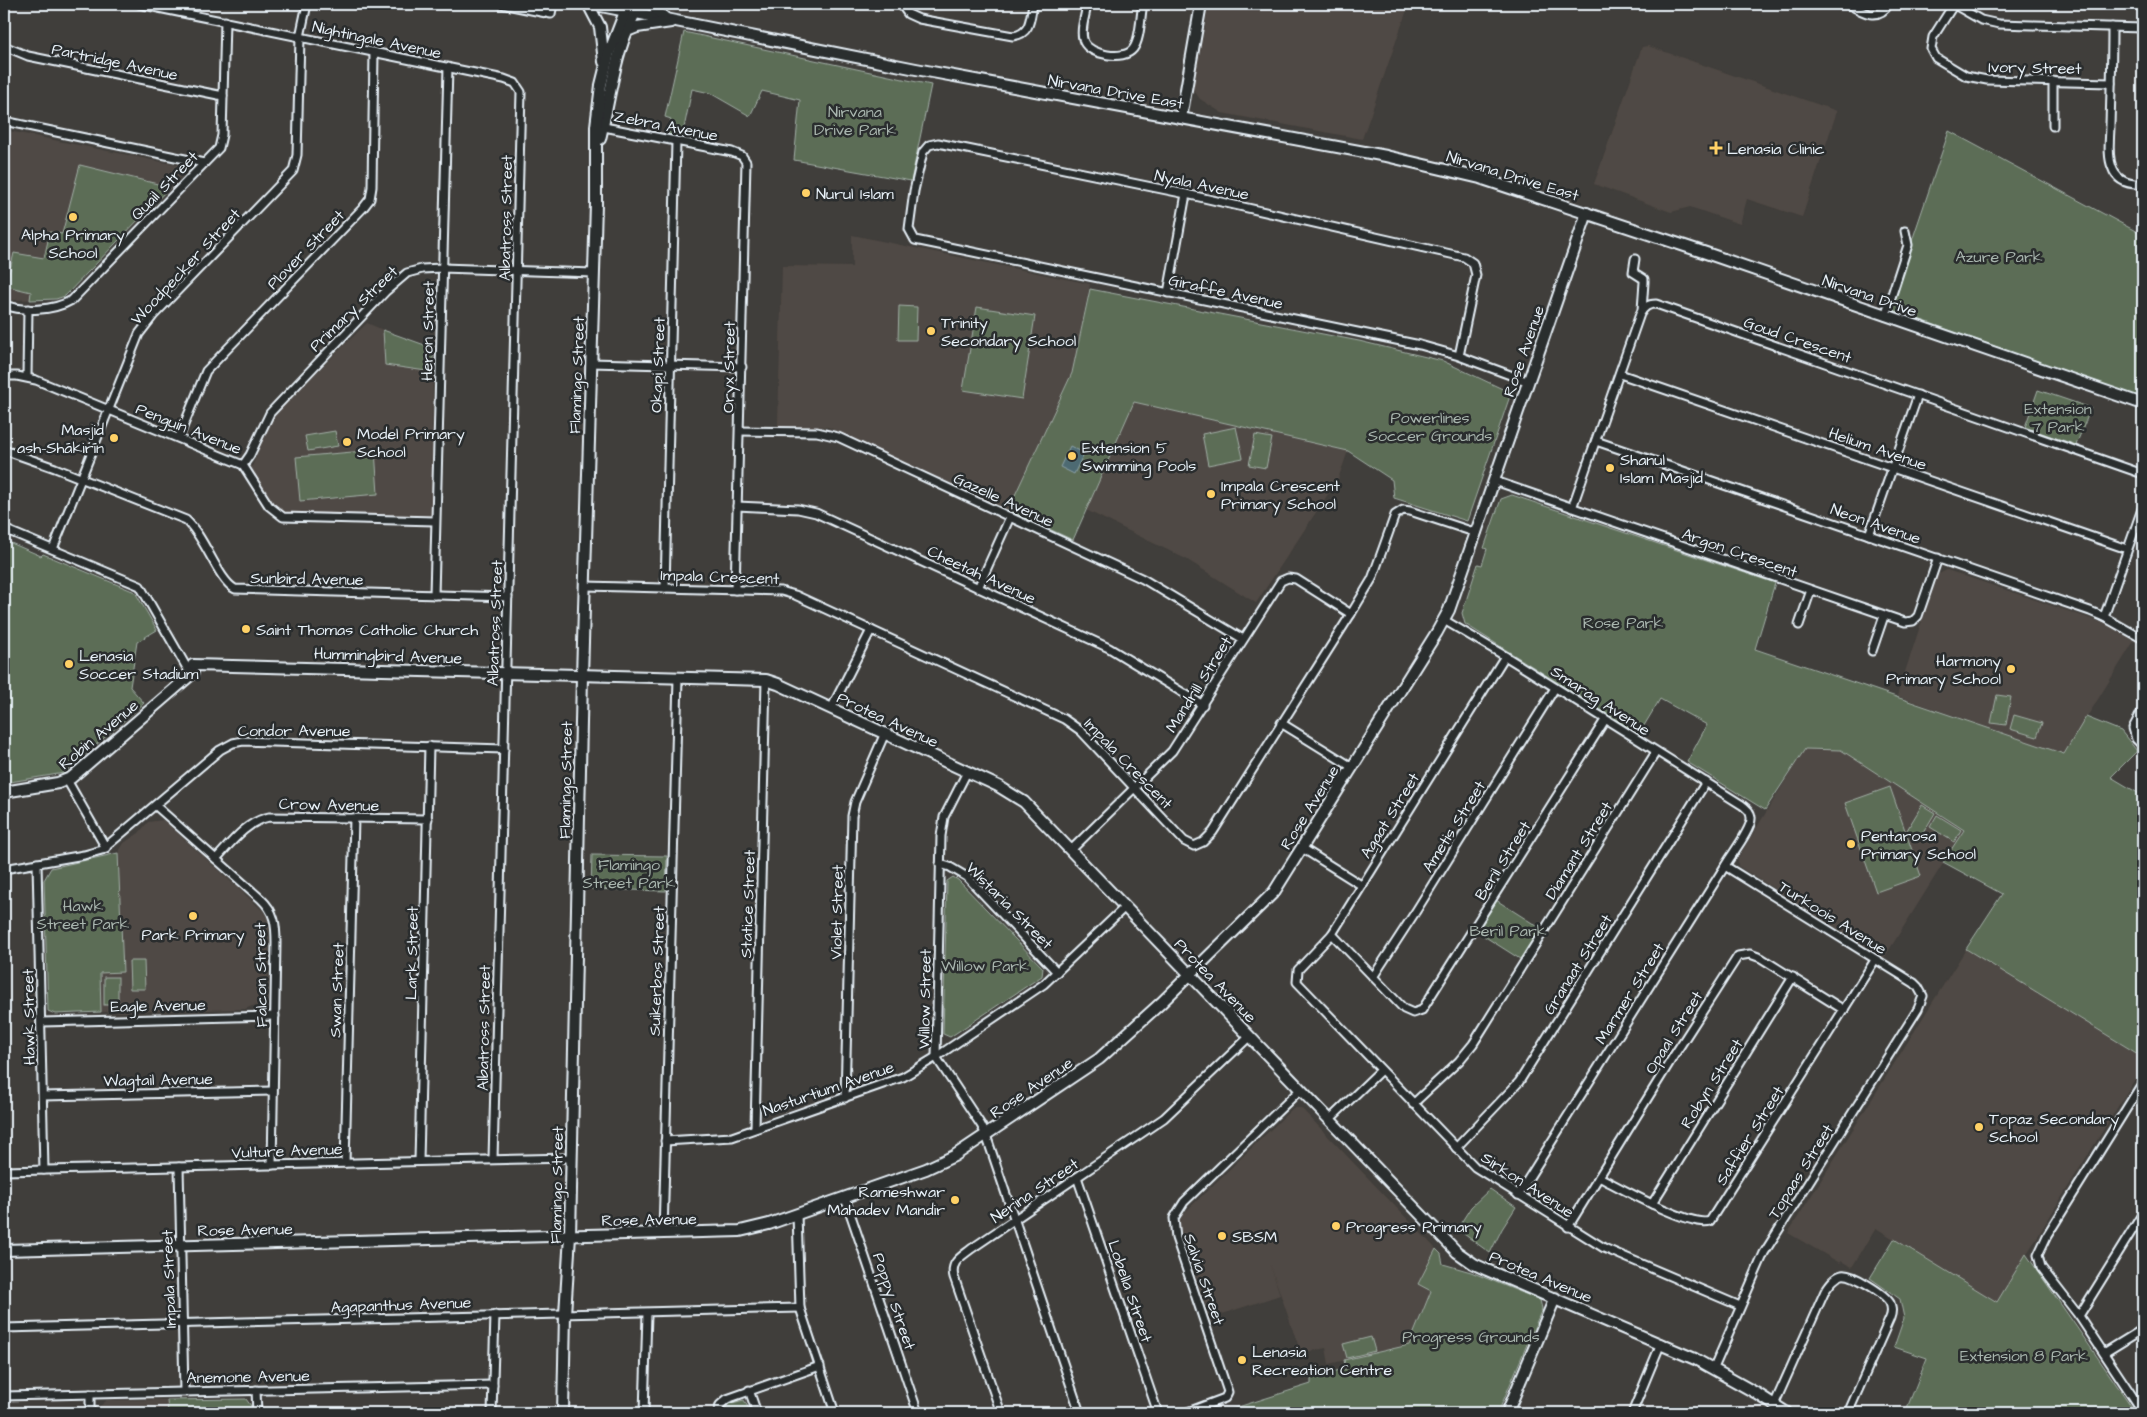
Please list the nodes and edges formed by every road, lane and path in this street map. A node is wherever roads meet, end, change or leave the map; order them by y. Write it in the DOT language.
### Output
graph roads {
  1 [pos="139,4"];
  2 [pos="307,4"];
  3 [pos="501,4"];
  4 [pos="553,4"];
  5 [pos="590,4"];
  6 [pos="653,4"];
  7 [pos="901,4"];
  8 [pos="1033,4"];
  9 [pos="1087,4"];
  10 [pos="1142,4"];
  11 [pos="1201,4"];
  12 [pos="1848,4"];
  13 [pos="1889,4"];
  14 [pos="1954,4"];
  15 [pos="632,8"];
  16 [pos="671,20"];
  17 [pos="225,21"];
  18 [pos="2112,27"];
  19 [pos="2143,28"];
  20 [pos="627,31"];
  21 [pos="300,37"];
  22 [pos="4,46"];
  23 [pos="374,52"];
  24 [pos="448,67"];
  25 [pos="604,68"];
  26 [pos="2053,81"];
  27 [pos="2111,83"];
  28 [pos="519,88"];
  29 [pos="223,96"];
  30 [pos="1181,118"];
  31 [pos="4,121"];
  32 [pos="600,126"];
  33 [pos="2053,126"];
  34 [pos="676,142"];
  35 [pos="732,152"];
  36 [pos="204,163"];
  37 [pos="2143,184"];
  38 [pos="1186,194"];
  39 [pos="1587,213"];
  40 [pos="1905,232"];
  41 [pos="915,240"];
  42 [pos="1636,259"];
  43 [pos="442,268"];
  44 [pos="517,270"];
  45 [pos="594,273"];
  46 [pos="1168,293"];
  47 [pos="4,306"];
  48 [pos="28,309"];
  49 [pos="1642,310"];
  50 [pos="1885,316"];
  51 [pos="1459,356"];
  52 [pos="592,363"];
  53 [pos="670,365"];
  54 [pos="742,367"];
  55 [pos="1620,374"];
  56 [pos="4,376"];
  57 [pos="27,378"];
  58 [pos="1529,382"];
  59 [pos="1918,395"];
  60 [pos="2143,404"];
  61 [pos="108,410"];
  62 [pos="740,431"];
  63 [pos="179,437"];
  64 [pos="1596,441"];
  65 [pos="4,450"];
  66 [pos="243,464"];
  67 [pos="1892,468"];
  68 [pos="2143,474"];
  69 [pos="81,479"];
  70 [pos="1495,482"];
  71 [pos="737,506"];
  72 [pos="2143,506"];
  73 [pos="1572,508"];
  74 [pos="1010,516"];
  75 [pos="435,520"];
  76 [pos="4,529"];
  77 [pos="1477,533"];
  78 [pos="1869,535"];
  79 [pos="53,549"];
  80 [pos="2127,549"];
  81 [pos="1938,558"];
  82 [pos="586,586"];
  83 [pos="665,588"];
  84 [pos="978,588"];
  85 [pos="735,590"];
  86 [pos="1811,590"];
  87 [pos="434,595"];
  88 [pos="508,597"];
  89 [pos="1351,614"];
  90 [pos="1884,616"];
  91 [pos="2104,617"];
  92 [pos="1444,620"];
  93 [pos="1799,625"];
  94 [pos="871,630"];
  95 [pos="1243,639"];
  96 [pos="2143,639"];
  97 [pos="1872,651"];
  98 [pos="1505,656"];
  99 [pos="191,669"];
  100 [pos="506,673"];
  101 [pos="582,676"];
  102 [pos="678,678"];
  103 [pos="766,680"];
  104 [pos="1555,688"];
  105 [pos="1203,705"];
  106 [pos="831,709"];
  107 [pos="2143,709"];
  108 [pos="1605,720"];
  109 [pos="1281,723"];
  110 [pos="885,733"];
  111 [pos="429,746"];
  112 [pos="2143,746"];
  113 [pos="504,749"];
  114 [pos="1656,752"];
  115 [pos="1352,767"];
  116 [pos="966,772"];
  117 [pos="67,780"];
  118 [pos="1706,782"];
  119 [pos="1135,789"];
  120 [pos="4,792"];
  121 [pos="1742,805"];
  122 [pos="156,806"];
  123 [pos="354,818"];
  124 [pos="428,820"];
  125 [pos="106,848"];
  126 [pos="1302,848"];
  127 [pos="1070,851"];
  128 [pos="216,859"];
  129 [pos="37,863"];
  130 [pos="940,864"];
  131 [pos="1725,866"];
  132 [pos="4,869"];
  133 [pos="1361,885"];
  134 [pos="1125,908"];
  135 [pos="1332,934"];
  136 [pos="1875,960"];
  137 [pos="1057,972"];
  138 [pos="1190,975"];
  139 [pos="1373,977"];
  140 [pos="1793,977"];
  141 [pos="1299,986"];
  142 [pos="1923,996"];
  143 [pos="1844,1010"];
  144 [pos="275,1016"];
  145 [pos="42,1022"];
  146 [pos="1249,1037"];
  147 [pos="936,1057"];
  148 [pos="1380,1070"];
  149 [pos="2143,1082"];
  150 [pos="1301,1089"];
  151 [pos="273,1090"];
  152 [pos="43,1096"];
  153 [pos="845,1098"];
  154 [pos="1413,1104"];
  155 [pos="1329,1120"];
  156 [pos="755,1128"];
  157 [pos="986,1136"];
  158 [pos="665,1142"];
  159 [pos="1456,1148"];
  160 [pos="571,1158"];
  161 [pos="493,1159"];
  162 [pos="420,1161"];
  163 [pos="345,1162"];
  164 [pos="272,1165"];
  165 [pos="179,1167"];
  166 [pos="44,1170"];
  167 [pos="4,1171"];
  168 [pos="1077,1177"];
  169 [pos="1599,1177"];
  170 [pos="1518,1195"];
  171 [pos="845,1198"];
  172 [pos="1652,1204"];
  173 [pos="2143,1213"];
  174 [pos="797,1214"];
  175 [pos="1014,1220"];
  176 [pos="1568,1227"];
  177 [pos="663,1234"];
  178 [pos="570,1236"];
  179 [pos="180,1245"];
  180 [pos="4,1250"];
  181 [pos="1555,1298"];
  182 [pos="1740,1306"];
  183 [pos="800,1308"];
  184 [pos="647,1313"];
  185 [pos="565,1314"];
  186 [pos="495,1315"];
  187 [pos="2079,1316"];
  188 [pos="183,1324"];
  189 [pos="4,1328"];
  190 [pos="2143,1329"];
  191 [pos="1661,1344"];
  192 [pos="2104,1353"];
  193 [pos="820,1366"];
  194 [pos="1714,1368"];
  195 [pos="493,1385"];
  196 [pos="256,1390"];
  197 [pos="749,1390"];
  198 [pos="184,1391"];
  199 [pos="90,1394"];
  200 [pos="4,1396"];
  201 [pos="1774,1405"];
  202 [pos="2143,1412"];
  203 [pos="90,1413"];
  204 [pos="257,1413"];
  205 [pos="492,1413"];
  206 [pos="563,1413"];
  207 [pos="644,1413"];
  208 [pos="718,1413"];
  209 [pos="757,1413"];
  210 [pos="835,1413"];
  211 [pos="918,1413"];
  212 [pos="1000,1413"];
  213 [pos="1080,1413"];
  214 [pos="1158,1413"];
  215 [pos="1185,1413"];
  216 [pos="1507,1413"];
  217 [pos="1632,1413"];
  218 [pos="1787,1413"];
  219 [pos="1848,1413"];
  1 -- 17 [label="street, Nightingale Avenue"];
  2 -- 21 [label="street, Woodpecker Street"];
  3 -- 4 [label="street"];
  5 -- 15 [label="street, Nirvana Drive East"];
  5 -- 25 [label="street"];
  6 -- 16 [label="street"];
  7 -- 8 [label="street"];
  9 -- 10 [label="street"];
  11 -- 30 [label="street"];
  12 -- 13 [label="street"];
  14 -- 18 [label="street"];
  14 -- 26 [label="street, Ivory Street"];
  15 -- 16 [label="street, Nirvana Drive East"];
  15 -- 20 [label="street, Flamingo Street"];
  15 -- 25 [label="street, Flamingo Street"];
  16 -- 20 [label="street"];
  16 -- 30 [label="street, Nirvana Drive East"];
  17 -- 21 [label="street, Nightingale Avenue"];
  17 -- 29 [label="street, Quail Street"];
  18 -- 19 [label="street"];
  18 -- 27 [label="street"];
  20 -- 32 [label="street, Flamingo Street"];
  21 -- 23 [label="street, Nightingale Avenue"];
  21 -- 61 [label="street, Woodpecker Street"];
  22 -- 29 [label="street, Partridge Avenue"];
  23 -- 24 [label="street, Nightingale Avenue"];
  23 -- 63 [label="street, Plover Street"];
  24 -- 28 [label="street, Nightingale Avenue"];
  24 -- 43 [label="street, Heron Street"];
  25 -- 32 [label="street, Flamingo Street"];
  26 -- 27 [label="street, Ivory Street"];
  26 -- 33 [label="street"];
  27 -- 37 [label="street"];
  28 -- 44 [label="street, Albatross Street"];
  29 -- 36 [label="street, Quail Street"];
  30 -- 39 [label="street, Nirvana Drive East"];
  31 -- 36 [label="street"];
  32 -- 34 [label="street, Zebra Avenue"];
  32 -- 45 [label="street, Flamingo Street"];
  34 -- 35 [label="street, Zebra Avenue"];
  34 -- 53 [label="street, Okapi Street"];
  35 -- 54 [label="street, Oryx Street"];
  36 -- 48 [label="street, Quail Street"];
  38 -- 41 [label="street, Nyala Avenue"];
  38 -- 46 [label="street"];
  38 -- 51 [label="street, Nyala Avenue"];
  39 -- 50 [label="street, Nirvana Drive"];
  39 -- 58 [label="street, Rose Avenue"];
  40 -- 50 [label="street"];
  41 -- 46 [label="street, Giraffe Avenue"];
  42 -- 49 [label="street"];
  43 -- 44 [label="street, Primary Street"];
  43 -- 66 [label="street, Primary Street"];
  43 -- 75 [label="street, Heron Street"];
  44 -- 45 [label="street, Primary Street"];
  44 -- 88 [label="street, Albatross Street"];
  45 -- 52 [label="street, Flamingo Street"];
  46 -- 51 [label="street, Giraffe Avenue"];
  47 -- 48 [label="street, Quail Street"];
  48 -- 57 [label="street"];
  49 -- 55 [label="street"];
  49 -- 59 [label="street, Goud Crescent"];
  50 -- 60 [label="street, Nirvana Drive"];
  51 -- 58 [label="street, Giraffe Avenue"];
  52 -- 53 [label="street"];
  52 -- 82 [label="street, Flamingo Street"];
  53 -- 54 [label="street"];
  53 -- 83 [label="street, Okapi Street"];
  54 -- 62 [label="street, Oryx Street"];
  55 -- 64 [label="street"];
  55 -- 67 [label="street, Helium Avenue"];
  56 -- 57 [label="street, Penguin Avenue"];
  57 -- 61 [label="street, Penguin Avenue"];
  58 -- 70 [label="street, Rose Avenue"];
  59 -- 67 [label="street"];
  59 -- 68 [label="street, Goud Crescent"];
  61 -- 63 [label="street, Penguin Avenue"];
  61 -- 69 [label="street, Woodpecker Street"];
  62 -- 71 [label="street, Oryx Street"];
  62 -- 74 [label="street, Gazelle Avenue"];
  63 -- 66 [label="street, Penguin Avenue"];
  64 -- 73 [label="street"];
  64 -- 78 [label="street, Neon Avenue"];
  65 -- 69 [label="street, Sunbird Avenue"];
  66 -- 75 [label="street, Penguin Avenue"];
  67 -- 78 [label="street"];
  67 -- 80 [label="street, Helium Avenue"];
  69 -- 79 [label="street, Woodpecker Street"];
  69 -- 87 [label="street, Sunbird Avenue"];
  70 -- 73 [label="street, Argon Crescent"];
  70 -- 77 [label="street, Rose Avenue"];
  71 -- 84 [label="street, Cheetah Avenue"];
  71 -- 85 [label="street, Oryx Street"];
  72 -- 80 [label="street"];
  73 -- 86 [label="street, Argon Crescent"];
  74 -- 84 [label="street"];
  74 -- 95 [label="street, Gazelle Avenue"];
  75 -- 87 [label="street, Heron Street"];
  76 -- 79 [label="street"];
  77 -- 89 [label="street, Impala Crescent"];
  77 -- 92 [label="street, Rose Avenue"];
  78 -- 81 [label="street, Neon Avenue"];
  79 -- 99 [label="street"];
  80 -- 91 [label="street"];
  81 -- 90 [label="street, Argon Crescent"];
  81 -- 91 [label="street, Neon Avenue"];
  82 -- 83 [label="street, Impala Crescent"];
  82 -- 101 [label="street, Flamingo Street"];
  83 -- 85 [label="street, Impala Crescent"];
  84 -- 105 [label="street, Cheetah Avenue"];
  85 -- 94 [label="street, Impala Crescent"];
  86 -- 90 [label="street, Argon Crescent"];
  86 -- 93 [label="street"];
  87 -- 88 [label="street, Sunbird Avenue"];
  88 -- 100 [label="street, Albatross Street"];
  89 -- 95 [label="street, Mandrill Street"];
  89 -- 109 [label="street, Impala Crescent"];
  90 -- 97 [label="street"];
  91 -- 96 [label="street, Neon Avenue"];
  92 -- 98 [label="street, Smarag Avenue"];
  92 -- 115 [label="street, Rose Avenue"];
  94 -- 106 [label="street"];
  94 -- 119 [label="street, Impala Crescent"];
  95 -- 105 [label="street, Mandrill Street"];
  98 -- 104 [label="street, Smarag Avenue"];
  98 -- 133 [label="street, Agaat Street"];
  99 -- 100 [label="street, Hummingbird Avenue"];
  99 -- 117 [label="street, Robin Avenue"];
  100 -- 101 [label="street, Hummingbird Avenue"];
  100 -- 113 [label="street, Albatross Street"];
  101 -- 102 [label="street, Protea Avenue"];
  101 -- 160 [label="street, Flamingo Street"];
  102 -- 103 [label="street, Protea Avenue"];
  102 -- 158 [label="street, Suikerbos Street"];
  103 -- 106 [label="street, Protea Avenue"];
  103 -- 156 [label="street, Statice Street"];
  104 -- 108 [label="street, Smarag Avenue"];
  104 -- 139 [label="street, Ametis Street"];
  105 -- 119 [label="street, Mandrill Street"];
  106 -- 110 [label="street, Protea Avenue"];
  107 -- 112 [label="street"];
  108 -- 114 [label="street, Smarag Avenue"];
  108 -- 139 [label="street, Beril Street"];
  109 -- 115 [label="street"];
  109 -- 119 [label="street, Impala Crescent"];
  110 -- 116 [label="street, Protea Avenue"];
  110 -- 153 [label="street, Violet Street"];
  111 -- 113 [label="street, Condor Avenue"];
  111 -- 122 [label="street, Condor Avenue"];
  111 -- 124 [label="street, Lark Street"];
  113 -- 161 [label="street, Albatross Street"];
  114 -- 118 [label="street, Smarag Avenue"];
  114 -- 154 [label="street, Diamant Street"];
  115 -- 126 [label="street, Rose Avenue"];
  116 -- 127 [label="street, Protea Avenue"];
  116 -- 130 [label="street, Willow Street"];
  117 -- 120 [label="street, Robin Avenue"];
  117 -- 125 [label="street"];
  118 -- 121 [label="street, Smarag Avenue"];
  118 -- 159 [label="street, Granaat Street"];
  119 -- 127 [label="street, Mandrill Street"];
  121 -- 131 [label="street, Marmer Street"];
  122 -- 125 [label="street, Condor Avenue"];
  122 -- 128 [label="street, Falcon Street"];
  123 -- 124 [label="street, Crow Avenue"];
  123 -- 128 [label="street, Crow Avenue"];
  123 -- 163 [label="street, Swan Street"];
  124 -- 162 [label="street, Lark Street"];
  125 -- 129 [label="street, Condor Avenue"];
  126 -- 133 [label="street"];
  126 -- 138 [label="street, Rose Avenue"];
  127 -- 134 [label="street, Protea Avenue"];
  128 -- 144 [label="street, Falcon Street"];
  129 -- 132 [label="street, Condor Avenue"];
  129 -- 145 [label="street, Hawk Street"];
  130 -- 137 [label="street, Wistaria Street"];
  130 -- 147 [label="street, Willow Street"];
  131 -- 136 [label="street, Turkoois Avenue"];
  131 -- 170 [label="street, Marmer Street"];
  133 -- 135 [label="street, Agaat Street"];
  134 -- 137 [label="street, Nasturtium Avenue"];
  134 -- 138 [label="street, Protea Avenue"];
  135 -- 139 [label="street, Beril Street"];
  135 -- 141 [label="street, Agaat Street"];
  136 -- 142 [label="street, Turkoois Avenue"];
  136 -- 143 [label="street, Saffier Street"];
  137 -- 147 [label="street, Nasturtium Avenue"];
  138 -- 146 [label="street, Protea Avenue"];
  138 -- 157 [label="street, Rose Avenue"];
  140 -- 143 [label="street, Opaal Street"];
  140 -- 169 [label="street, Opaal Street"];
  140 -- 172 [label="street, Robyn Street"];
  141 -- 148 [label="street, Sirkon Avenue"];
  142 -- 182 [label="street, Topaas Street"];
  143 -- 172 [label="street, Saffier Street"];
  144 -- 145 [label="street, Eagle Avenue"];
  144 -- 151 [label="street, Falcon Street"];
  145 -- 152 [label="street, Hawk Street"];
  146 -- 150 [label="street, Protea Avenue"];
  146 -- 168 [label="street, Nerina Street"];
  147 -- 153 [label="street, Nasturtium Avenue"];
  147 -- 157 [label="street, Willow Street"];
  148 -- 154 [label="street, Sirkon Avenue"];
  148 -- 155 [label="street"];
  149 -- 187 [label="street"];
  150 -- 155 [label="street, Protea Avenue"];
  150 -- 215 [label="street, Salvia Street"];
  151 -- 152 [label="street, Wagtail Avenue"];
  151 -- 164 [label="street, Falcon Street"];
  152 -- 166 [label="street, Hawk Street"];
  153 -- 156 [label="street, Nasturtium Avenue"];
  154 -- 159 [label="street, Sirkon Avenue"];
  155 -- 181 [label="street, Protea Avenue"];
  156 -- 158 [label="street, Nasturtium Avenue"];
  157 -- 171 [label="street, Rose Avenue"];
  157 -- 175 [label="street, Willow Street"];
  158 -- 177 [label="street, Suikerbos Street"];
  159 -- 170 [label="street, Sirkon Avenue"];
  160 -- 161 [label="street, Vulture Avenue"];
  160 -- 178 [label="street, Flamingo Street"];
  161 -- 162 [label="street, Vulture Avenue"];
  162 -- 163 [label="street, Vulture Avenue"];
  163 -- 164 [label="street, Vulture Avenue"];
  164 -- 165 [label="street, Vulture Avenue"];
  165 -- 166 [label="street, Vulture Avenue"];
  165 -- 179 [label="street, Impala Street"];
  166 -- 167 [label="street, Vulture Avenue"];
  168 -- 175 [label="street, Nerina Street"];
  168 -- 214 [label="street, Lobella Street"];
  169 -- 172 [label="street, Saffier Street"];
  169 -- 176 [label="street, Opaal Street"];
  170 -- 176 [label="street, Sirkon Avenue"];
  171 -- 174 [label="street, Rose Avenue"];
  171 -- 211 [label="street, Poppy Street"];
  173 -- 187 [label="street"];
  174 -- 177 [label="street, Rose Avenue"];
  174 -- 183 [label="street"];
  175 -- 212 [label="street, Nerina Street"];
  175 -- 213 [label="street, Willow Street"];
  176 -- 182 [label="street, Sirkon Avenue"];
  177 -- 178 [label="street, Rose Avenue"];
  178 -- 179 [label="street, Rose Avenue"];
  178 -- 185 [label="street, Flamingo Street"];
  179 -- 180 [label="street, Rose Avenue"];
  179 -- 188 [label="street, Impala Street"];
  181 -- 191 [label="street, Protea Avenue"];
  181 -- 216 [label="street"];
  182 -- 194 [label="street, Topaas Street"];
  183 -- 184 [label="street, Agapanthus Avenue"];
  183 -- 193 [label="street"];
  184 -- 185 [label="street, Agapanthus Avenue"];
  184 -- 207 [label="street"];
  185 -- 186 [label="street, Agapanthus Avenue"];
  185 -- 206 [label="street, Flamingo Street"];
  186 -- 188 [label="street, Agapanthus Avenue"];
  186 -- 195 [label="street"];
  187 -- 192 [label="street"];
  188 -- 189 [label="street, Agapanthus Avenue"];
  188 -- 198 [label="street, Impala Street"];
  190 -- 192 [label="street"];
  191 -- 194 [label="street, Protea Avenue"];
  191 -- 217 [label="street"];
  192 -- 202 [label="street"];
  193 -- 197 [label="street"];
  193 -- 210 [label="street"];
  194 -- 201 [label="street, Protea Avenue"];
  195 -- 196 [label="street, Anemone Avenue"];
  195 -- 205 [label="street"];
  196 -- 198 [label="street, Anemone Avenue"];
  196 -- 204 [label="street"];
  197 -- 208 [label="street"];
  197 -- 209 [label="street"];
  198 -- 199 [label="street, Anemone Avenue"];
  199 -- 200 [label="street, Anemone Avenue"];
  199 -- 203 [label="street"];
  201 -- 218 [label="street, Protea Avenue"];
  201 -- 219 [label="street"];
}
